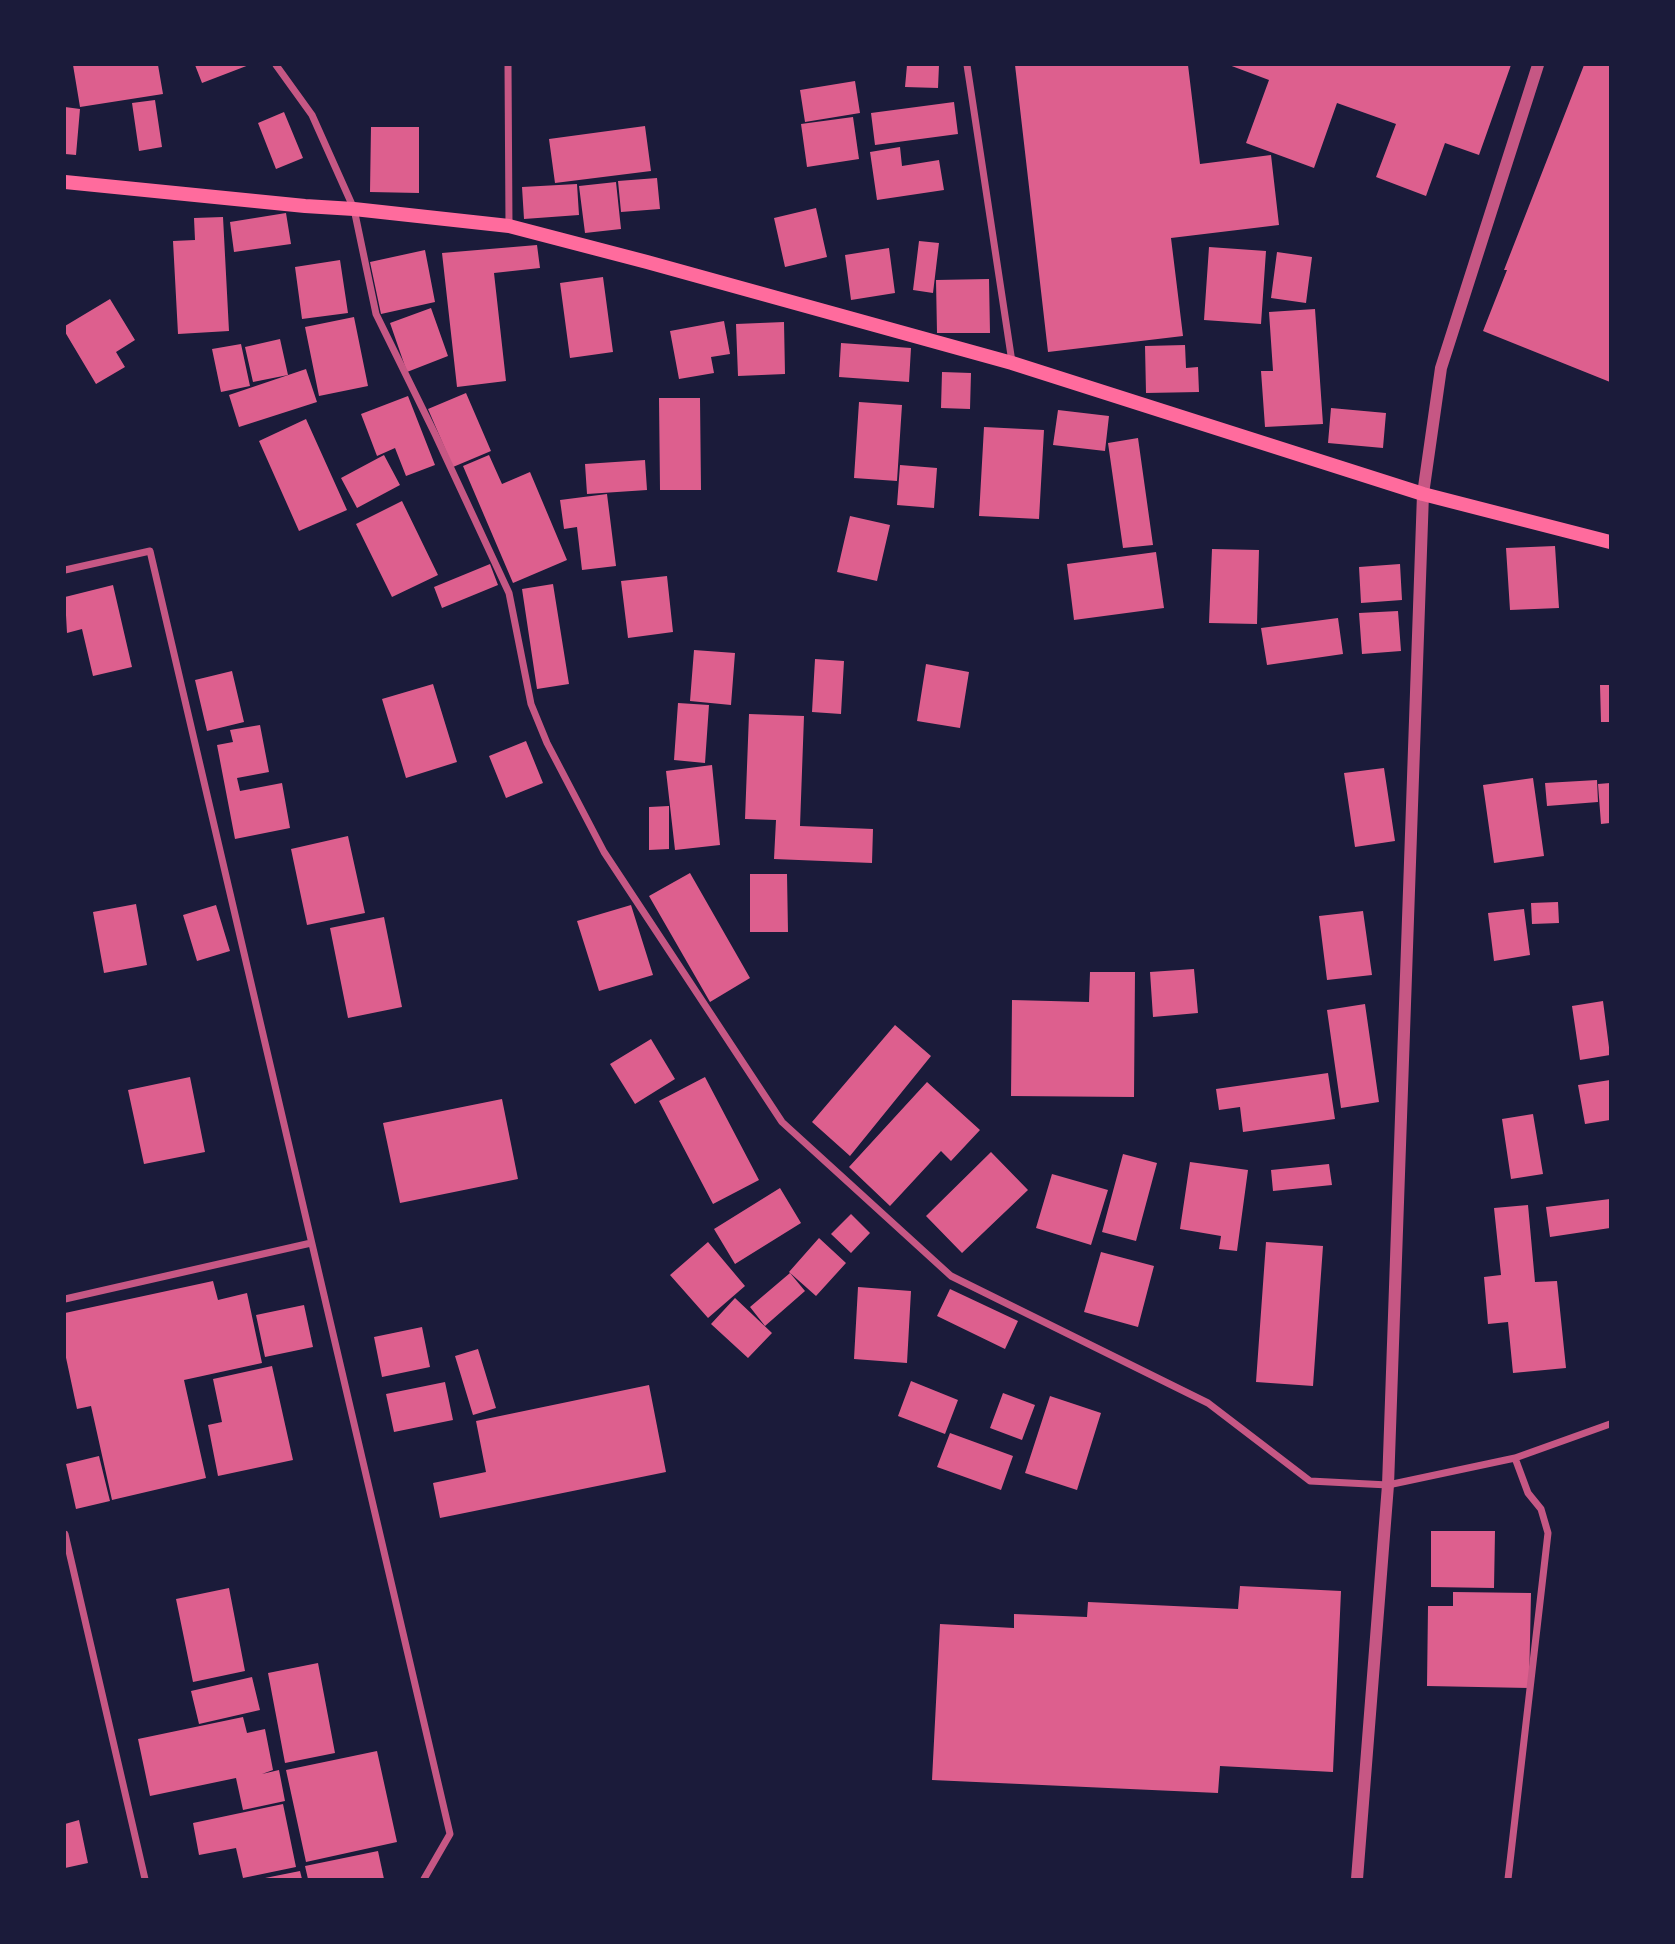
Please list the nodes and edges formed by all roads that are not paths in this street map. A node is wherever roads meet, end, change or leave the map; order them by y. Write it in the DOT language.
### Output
graph roads {
  1 [pos="276,65"];
  2 [pos="508,65"];
  3 [pos="967,65"];
  4 [pos="1538,65"];
  5 [pos="65,182"];
  6 [pos="354,209"];
  7 [pos="509,226"];
  8 [pos="1012,363"];
  9 [pos="1423,494"];
  10 [pos="1610,542"];
  11 [pos="65,570"];
  12 [pos="311,1243"];
  13 [pos="65,1300"];
  14 [pos="1610,1424"];
  15 [pos="1515,1458"];
  16 [pos="1388,1485"];
  17 [pos="65,1534"];
  18 [pos="145,1879"];
  19 [pos="424,1879"];
  20 [pos="1357,1879"];
  21 [pos="1508,1879"];
  1 -- 6 [label="street"];
  2 -- 7 [label="street"];
  3 -- 8 [label="street"];
  4 -- 9 [label="street"];
  5 -- 6 [label="main road"];
  6 -- 7 [label="main road"];
  6 -- 16 [label="street"];
  7 -- 8 [label="main road"];
  8 -- 9 [label="main road"];
  9 -- 10 [label="main road"];
  9 -- 16 [label="street"];
  11 -- 12 [label="street"];
  12 -- 13 [label="street"];
  12 -- 19 [label="street"];
  14 -- 15 [label="street"];
  15 -- 16 [label="street"];
  15 -- 21 [label="street"];
  16 -- 20 [label="street"];
  17 -- 18 [label="street"];
}
